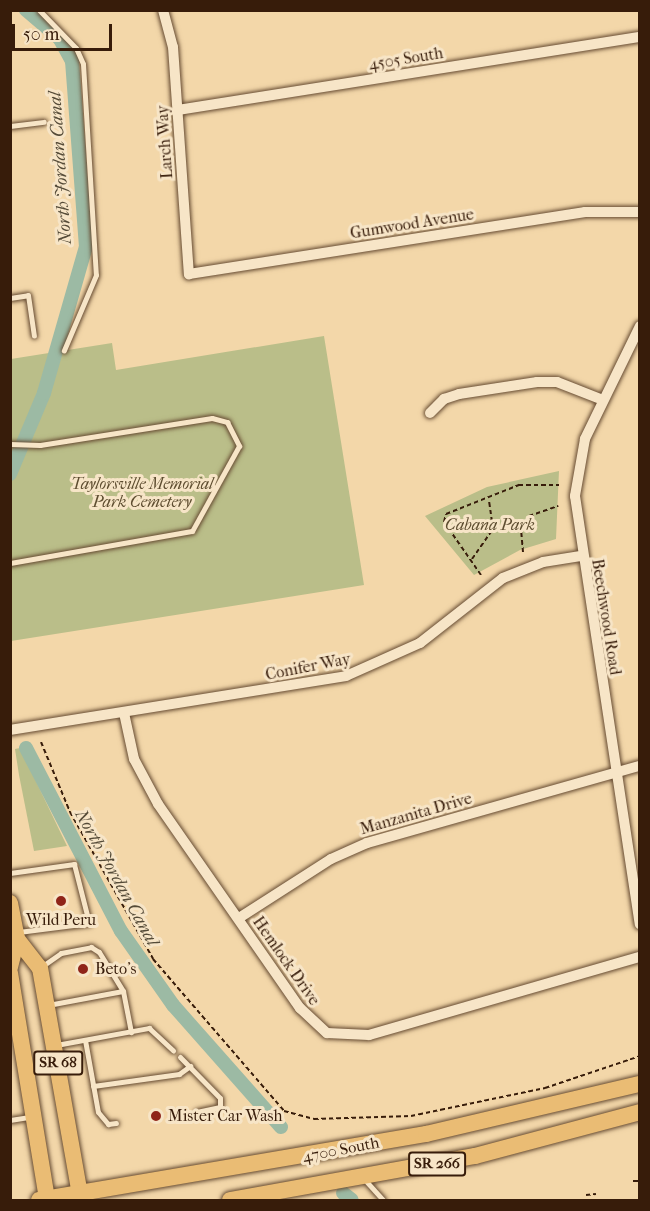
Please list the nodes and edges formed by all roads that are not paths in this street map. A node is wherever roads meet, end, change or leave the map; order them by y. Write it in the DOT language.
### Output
graph roads {
  1 [pos="39,10"];
  2 [pos="163,10"];
  3 [pos="639,37"];
  4 [pos="178,110"];
  5 [pos="44,122"];
  6 [pos="10,126"];
  7 [pos="639,212"];
  8 [pos="189,274"];
  9 [pos="10,298"];
  10 [pos="639,326"];
  11 [pos="34,336"];
  12 [pos="64,350"];
  13 [pos="603,400"];
  14 [pos="430,413"];
  15 [pos="12,445"];
  16 [pos="581,556"];
  17 [pos="10,562"];
  18 [pos="124,713"];
  19 [pos="10,730"];
  20 [pos="639,766"];
  21 [pos="616,772"];
  22 [pos="10,873"];
  23 [pos="10,903"];
  24 [pos="239,918"];
  25 [pos="639,924"];
  26 [pos="16,936"];
  27 [pos="639,957"];
  28 [pos="10,968"];
  29 [pos="40,968"];
  30 [pos="11,975"];
  31 [pos="123,991"];
  32 [pos="47,1005"];
  33 [pos="131,1032"];
  34 [pos="85,1040"];
  35 [pos="55,1046"];
  36 [pos="174,1050"];
  37 [pos="180,1057"];
  38 [pos="190,1066"];
  39 [pos="639,1084"];
  40 [pos="93,1086"];
  41 [pos="197,1112"];
  42 [pos="639,1112"];
  43 [pos="35,1117"];
  44 [pos="10,1120"];
  45 [pos="116,1123"];
  46 [pos="362,1177"];
  47 [pos="81,1198"];
  48 [pos="44,1200"];
  49 [pos="230,1200"];
  50 [pos="383,1200"];
  1 -- 12 [label="lane"];
  2 -- 4 [label="street, Larch Way"];
  3 -- 4 [label="street, 4505 South"];
  4 -- 8 [label="street, Larch Way"];
  5 -- 6 [label="lane"];
  7 -- 8 [label="street, Gumwood Avenue"];
  9 -- 11 [label="lane"];
  10 -- 13 [label="street, Beechwood Road"];
  13 -- 14 [label="street"];
  13 -- 16 [label="street, Beechwood Road"];
  15 -- 17 [label="lane"];
  16 -- 18 [label="street, Conifer Way"];
  16 -- 21 [label="street, Beechwood Road"];
  18 -- 19 [label="street, Conifer Way"];
  18 -- 24 [label="street, Hemlock Drive"];
  20 -- 21 [label="street, Manzanita Drive"];
  21 -- 24 [label="street, Manzanita Drive"];
  21 -- 25 [label="street, Beechwood Road"];
  22 -- 26 [label="lane"];
  23 -- 26 [label="main road, SR 68"];
  24 -- 27 [label="street, Hemlock Drive"];
  26 -- 28 [label="main road, SR 68"];
  26 -- 29 [label="main road, SR 68"];
  29 -- 31 [label="lane"];
  29 -- 32 [label="main road, SR 68"];
  30 -- 43 [label="main road, SR 68"];
  31 -- 32 [label="lane"];
  31 -- 33 [label="lane"];
  32 -- 35 [label="main road, SR 68"];
  33 -- 34 [label="lane"];
  33 -- 36 [label="lane"];
  34 -- 35 [label="lane"];
  34 -- 40 [label="lane"];
  35 -- 47 [label="main road, SR 68"];
  37 -- 38 [label="lane"];
  38 -- 40 [label="lane"];
  38 -- 41 [label="lane"];
  39 -- 47 [label="main road, 4700 South / SR 266"];
  40 -- 45 [label="lane"];
  42 -- 46 [label="main road, 4700 South / SR 266"];
  43 -- 44 [label="lane"];
  43 -- 48 [label="main road, SR 68"];
  46 -- 49 [label="main road, 4700 South / SR 266"];
  46 -- 50 [label="lane"];
  47 -- 48 [label="main road, 4700 South / SR 266"];
}
